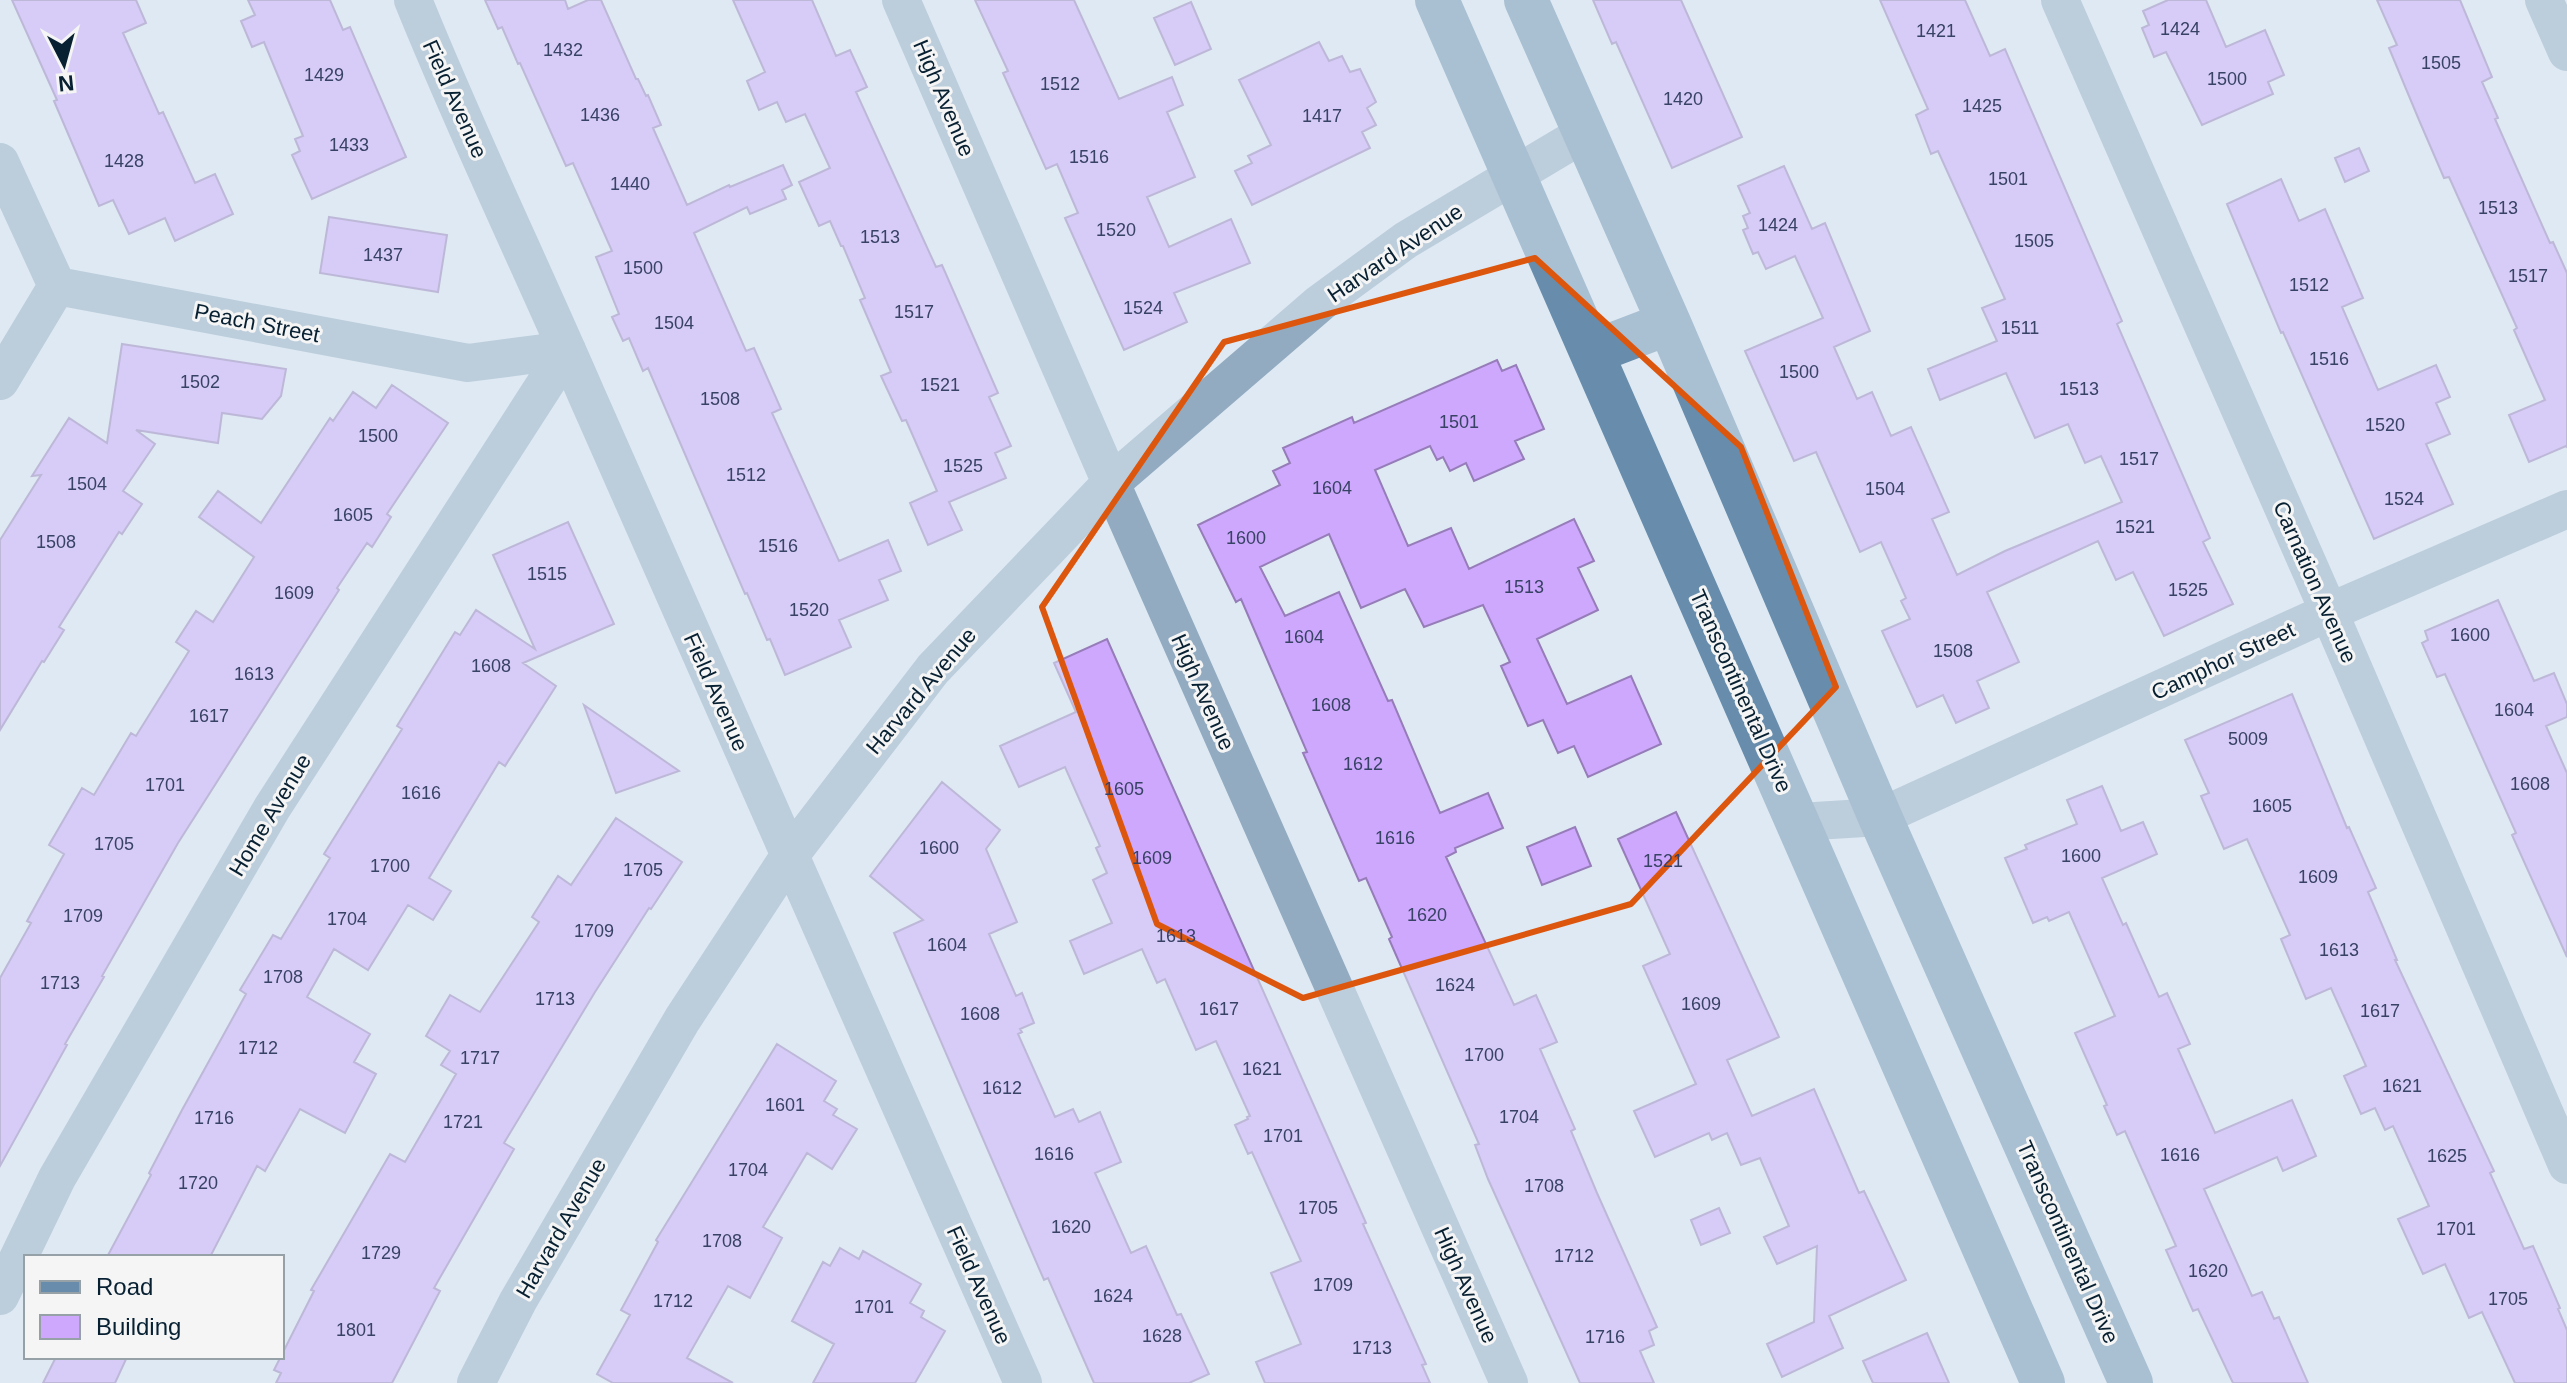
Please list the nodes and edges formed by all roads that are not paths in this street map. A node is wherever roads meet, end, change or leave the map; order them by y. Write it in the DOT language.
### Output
graph roads {
  1 [pos="413,0"];
  2 [pos="901,0"];
  3 [pos="1437,0"];
  4 [pos="1526,0"];
  5 [pos="2060,0"];
  6 [pos="2544,0"];
  7 [pos="2567,52"];
  8 [pos="1585,133"];
  9 [pos="0,162"];
  10 [pos="1515,176"];
  11 [pos="57,286"];
  12 [pos="1669,323"];
  13 [pos="567,350"];
  14 [pos="1593,352"];
  15 [pos="0,381"];
  16 [pos="1111,483"];
  17 [pos="2567,509"];
  18 [pos="2329,612"];
  19 [pos="1880,817"];
  20 [pos="1799,822"];
  21 [pos="788,858"];
  22 [pos="2567,1165"];
  23 [pos="0,1296"];
  24 [pos="476,1383"];
  25 [pos="1022,1383"];
  26 [pos="1509,1383"];
  27 [pos="2043,1383"];
  28 [pos="2131,1383"];
  1 -- 13 [label="street, Field Avenue"];
  2 -- 16 [label="street, High Avenue"];
  3 -- 10 [label="street, Transcontinental Drive"];
  4 -- 8 [label="street, Transcontinental Drive"];
  5 -- 18 [label="street, Carnation Avenue"];
  6 -- 7 [label="street"];
  8 -- 10 [label="street, Harvard Avenue"];
  8 -- 12 [label="street, Transcontinental Drive"];
  9 -- 11 [label="street"];
  10 -- 14 [label="street, Transcontinental Drive"];
  10 -- 16 [label="street, Harvard Avenue"];
  11 -- 13 [label="street, Peach Street"];
  11 -- 15 [label="street"];
  12 -- 14 [label="street"];
  12 -- 19 [label="street, Transcontinental Drive"];
  13 -- 21 [label="street, Field Avenue"];
  13 -- 23 [label="street, Home Avenue"];
  14 -- 20 [label="street, Transcontinental Drive"];
  16 -- 21 [label="street, Harvard Avenue"];
  16 -- 26 [label="street, High Avenue"];
  17 -- 18 [label="street, Camphor Street"];
  18 -- 19 [label="street, Camphor Street"];
  18 -- 22 [label="street, Carnation Avenue"];
  19 -- 20 [label="street"];
  19 -- 28 [label="street, Transcontinental Drive"];
  20 -- 27 [label="street, Transcontinental Drive"];
  21 -- 24 [label="street, Harvard Avenue"];
  21 -- 25 [label="street, Field Avenue"];
}
